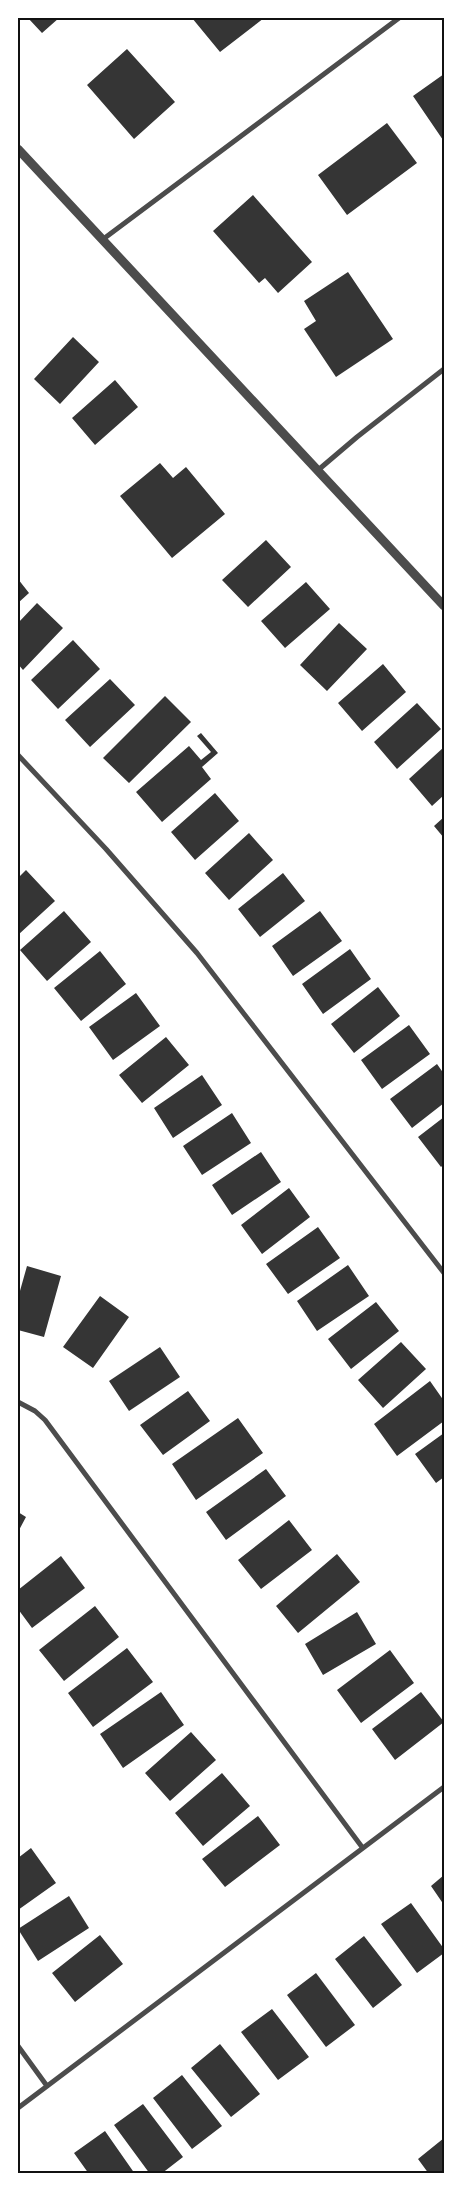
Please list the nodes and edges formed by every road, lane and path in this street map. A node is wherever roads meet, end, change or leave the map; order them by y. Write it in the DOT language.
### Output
graph roads {
  1 [pos="399,18"];
  2 [pos="18,149"];
  3 [pos="102,240"];
  4 [pos="444,369"];
  5 [pos="317,471"];
  6 [pos="444,606"];
  7 [pos="18,755"];
  8 [pos="444,1273"];
  9 [pos="18,1402"];
  10 [pos="444,1787"];
  11 [pos="362,1848"];
  12 [pos="18,2046"];
  13 [pos="47,2086"];
  14 [pos="18,2108"];
  1 -- 3 [label="street"];
  2 -- 3 [label="street"];
  3 -- 5 [label="street"];
  4 -- 5 [label="street"];
  5 -- 6 [label="street"];
  7 -- 8 [label="street"];
  9 -- 11 [label="street"];
  10 -- 11 [label="street"];
  11 -- 13 [label="street"];
  12 -- 13 [label="street"];
  13 -- 14 [label="street"];
}
